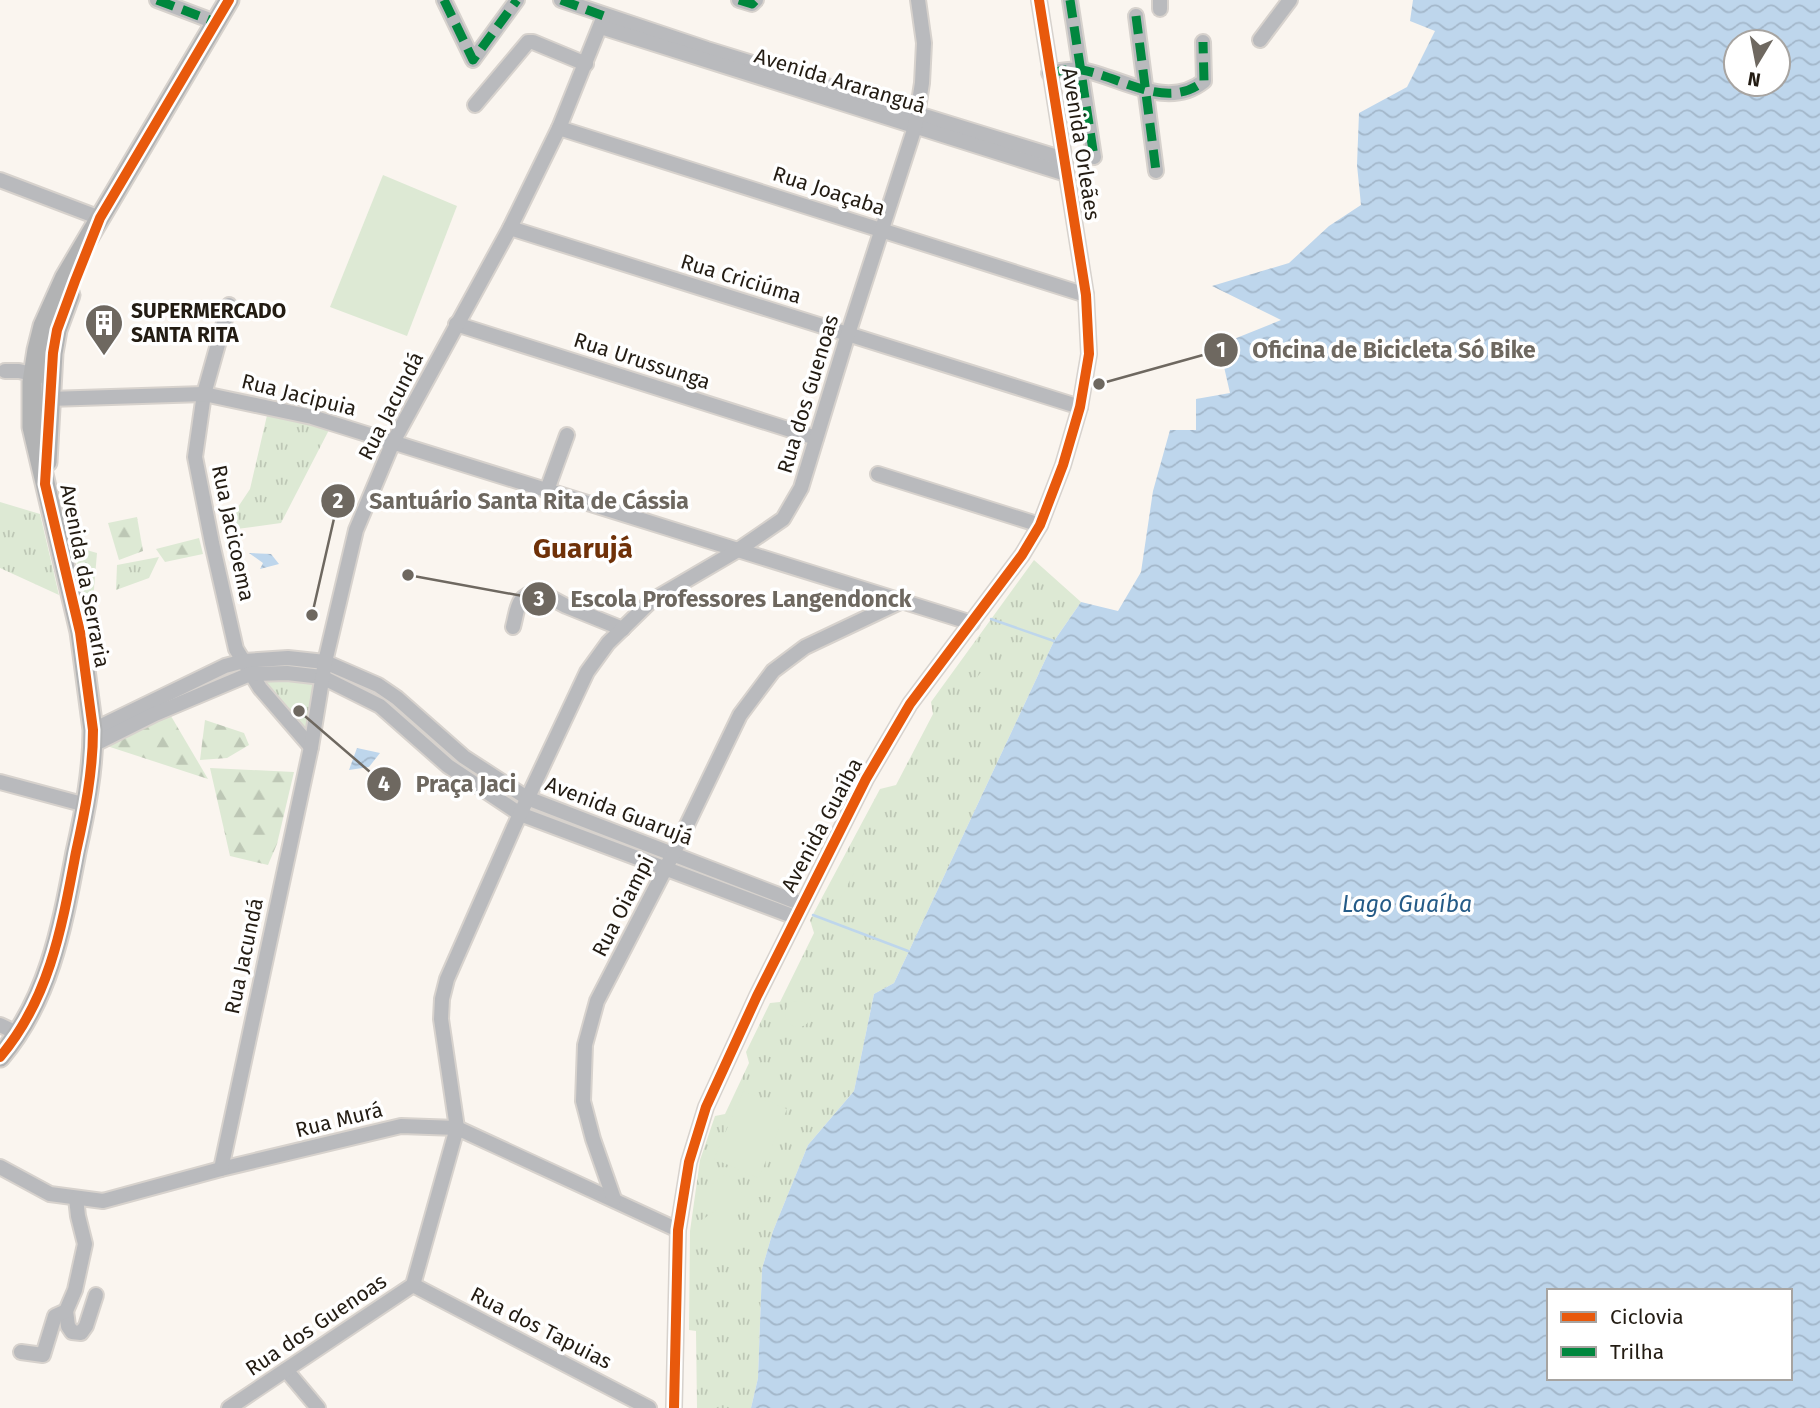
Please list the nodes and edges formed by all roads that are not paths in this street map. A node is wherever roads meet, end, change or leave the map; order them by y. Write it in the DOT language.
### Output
graph roads {
  1 [pos="157,0"];
  2 [pos="229,0"];
  3 [pos="444,0"];
  4 [pos="517,0"];
  5 [pos="561,0"];
  6 [pos="738,0"];
  7 [pos="756,0"];
  8 [pos="918,0"];
  9 [pos="1039,0"];
  10 [pos="1070,0"];
  11 [pos="1290,0"];
  12 [pos="1136,16"];
  13 [pos="215,22"];
  14 [pos="603,22"];
  15 [pos="1260,40"];
  16 [pos="1203,42"];
  17 [pos="586,64"];
  18 [pos="1081,69"];
  19 [pos="1049,73"];
  20 [pos="1146,90"];
  21 [pos="475,105"];
  22 [pos="917,121"];
  23 [pos="559,128"];
  24 [pos="1094,157"];
  25 [pos="1065,166"];
  26 [pos="1156,171"];
  27 [pos="0,180"];
  28 [pos="100,218"];
  29 [pos="510,228"];
  30 [pos="882,230"];
  31 [pos="1086,295"];
  32 [pos="229,305"];
  33 [pos="456,324"];
  34 [pos="848,334"];
  35 [pos="3,370"];
  36 [pos="38,378"];
  37 [pos="204,394"];
  38 [pos="49,399"];
  39 [pos="1080,407"];
  40 [pos="41,426"];
  41 [pos="568,435"];
  42 [pos="816,438"];
  43 [pos="393,442"];
  44 [pos="878,474"];
  45 [pos="547,490"];
  46 [pos="1040,525"];
  47 [pos="738,550"];
  48 [pos="902,601"];
  49 [pos="972,623"];
  50 [pos="513,626"];
  51 [pos="623,629"];
  52 [pos="247,667"];
  53 [pos="323,669"];
  54 [pos="93,737"];
  55 [pos="311,747"];
  56 [pos="0,782"];
  57 [pos="527,798"];
  58 [pos="86,805"];
  59 [pos="520,814"];
  60 [pos="673,855"];
  61 [pos="666,869"];
  62 [pos="799,911"];
  63 [pos="9,1029"];
  64 [pos="1,1055"];
  65 [pos="457,1128"];
  66 [pos="0,1167"];
  67 [pos="222,1169"];
  68 [pos="76,1198"];
  69 [pos="614,1199"];
  70 [pos="678,1230"];
  71 [pos="413,1285"];
  72 [pos="96,1295"];
  73 [pos="66,1311"];
  74 [pos="21,1352"];
  75 [pos="286,1370"];
  76 [pos="229,1408"];
  77 [pos="318,1408"];
  78 [pos="649,1408"];
  79 [pos="674,1408"];
  1 -- 13 [label="street"];
  2 -- 13 [label="main road, Avenida da Serraria"];
  3 -- 4 [label="street"];
  5 -- 14 [label="street, Avenida Araranguá"];
  6 -- 7 [label="street"];
  8 -- 22 [label="street, Rua dos Guenoas"];
  9 -- 19 [label="street, Avenida Orleães"];
  10 -- 18 [label="street"];
  11 -- 15 [label="street"];
  12 -- 20 [label="street"];
  13 -- 28 [label="main road, Avenida da Serraria"];
  14 -- 17 [label="street, Rua Jacundá"];
  14 -- 22 [label="street, Avenida Araranguá"];
  16 -- 20 [label="street"];
  17 -- 21 [label="street"];
  17 -- 23 [label="street, Rua Jacundá"];
  18 -- 19 [label="street"];
  18 -- 20 [label="street"];
  18 -- 24 [label="street"];
  19 -- 25 [label="street, Avenida Orleães"];
  20 -- 26 [label="street"];
  22 -- 25 [label="street, Avenida Araranguá"];
  22 -- 30 [label="street, Rua dos Guenoas"];
  23 -- 29 [label="street, Rua Jacundá"];
  23 -- 30 [label="street, Rua Joaçaba"];
  25 -- 31 [label="street, Avenida Orleães"];
  27 -- 28 [label="street"];
  28 -- 36 [label="main road, Avenida da Serraria"];
  29 -- 33 [label="street, Rua Jacundá"];
  29 -- 34 [label="street, Rua Criciúma"];
  30 -- 31 [label="street, Rua Joaçaba"];
  30 -- 34 [label="street, Rua dos Guenoas"];
  31 -- 39 [label="street, Avenida Guaíba"];
  32 -- 37 [label="street, Rua Jacicoema"];
  33 -- 42 [label="street, Rua Urussunga"];
  33 -- 43 [label="street, Rua Jacundá"];
  34 -- 39 [label="street, Rua Criciúma"];
  34 -- 42 [label="street, Rua dos Guenoas"];
  35 -- 36 [label="street"];
  36 -- 38 [label="main road, Avenida da Serraria"];
  36 -- 40 [label="main road, Avenida da Serraria"];
  37 -- 38 [label="street, Rua Jacipuia"];
  37 -- 43 [label="street, Rua Jacipuia"];
  37 -- 52 [label="street, Rua Jacicoema"];
  38 -- 40 [label="main road, Avenida da Serraria"];
  39 -- 46 [label="street, Avenida Guaíba"];
  40 -- 54 [label="main road, Avenida da Serraria"];
  41 -- 45 [label="street"];
  42 -- 47 [label="street, Rua dos Guenoas"];
  43 -- 45 [label="street, Rua Jacipuia"];
  43 -- 53 [label="street, Rua Jacundá"];
  44 -- 46 [label="street"];
  45 -- 47 [label="street, Rua Jacipuia"];
  46 -- 49 [label="street, Avenida Guaíba"];
  47 -- 48 [label="street, Rua Jacipuia"];
  47 -- 51 [label="street, Rua dos Guenoas"];
  48 -- 49 [label="street, Rua Jacipuia"];
  48 -- 60 [label="street, Rua Oiampi"];
  49 -- 62 [label="street, Avenida Guaíba"];
  50 -- 51 [label="street"];
  51 -- 57 [label="street, Rua dos Guenoas"];
  52 -- 53 [label="street, Avenida Guarujá"];
  52 -- 54 [label="street, Avenida Guarujá"];
  52 -- 55 [label="street, Rua Jacicoema"];
  53 -- 55 [label="street, Rua Jacundá"];
  53 -- 57 [label="street, Avenida Guarujá"];
  53 -- 59 [label="street, Avenida Guarujá"];
  54 -- 58 [label="main road, Avenida da Serraria"];
  55 -- 67 [label="street, Rua Jacundá"];
  56 -- 58 [label="street"];
  57 -- 59 [label="street, Rua dos Guenoas"];
  57 -- 60 [label="street, Avenida Guarujá"];
  58 -- 63 [label="main road, Avenida da Serraria"];
  59 -- 61 [label="street, Avenida Guarujá"];
  59 -- 65 [label="street, Rua dos Guenoas"];
  60 -- 61 [label="street, Rua Oiampi"];
  60 -- 62 [label="street, Avenida Guarujá"];
  61 -- 62 [label="street, Avenida Guarujá"];
  61 -- 69 [label="street, Rua Oiampi"];
  62 -- 70 [label="street, Avenida Guaíba"];
  63 -- 64 [label="main road, Avenida da Serraria"];
  65 -- 67 [label="street, Rua Murá"];
  65 -- 69 [label="street, Rua Murá"];
  65 -- 71 [label="street, Rua dos Guenoas"];
  66 -- 68 [label="street, Rua Murá"];
  67 -- 68 [label="street, Rua Murá"];
  68 -- 73 [label="street"];
  69 -- 70 [label="street, Rua Murá"];
  70 -- 79 [label="street, Avenida Guaíba"];
  71 -- 75 [label="street, Rua dos Guenoas"];
  71 -- 78 [label="street, Rua dos Tapuias"];
  72 -- 73 [label="street"];
  73 -- 74 [label="street"];
  75 -- 76 [label="street, Rua dos Guenoas"];
  75 -- 77 [label="street"];
}
